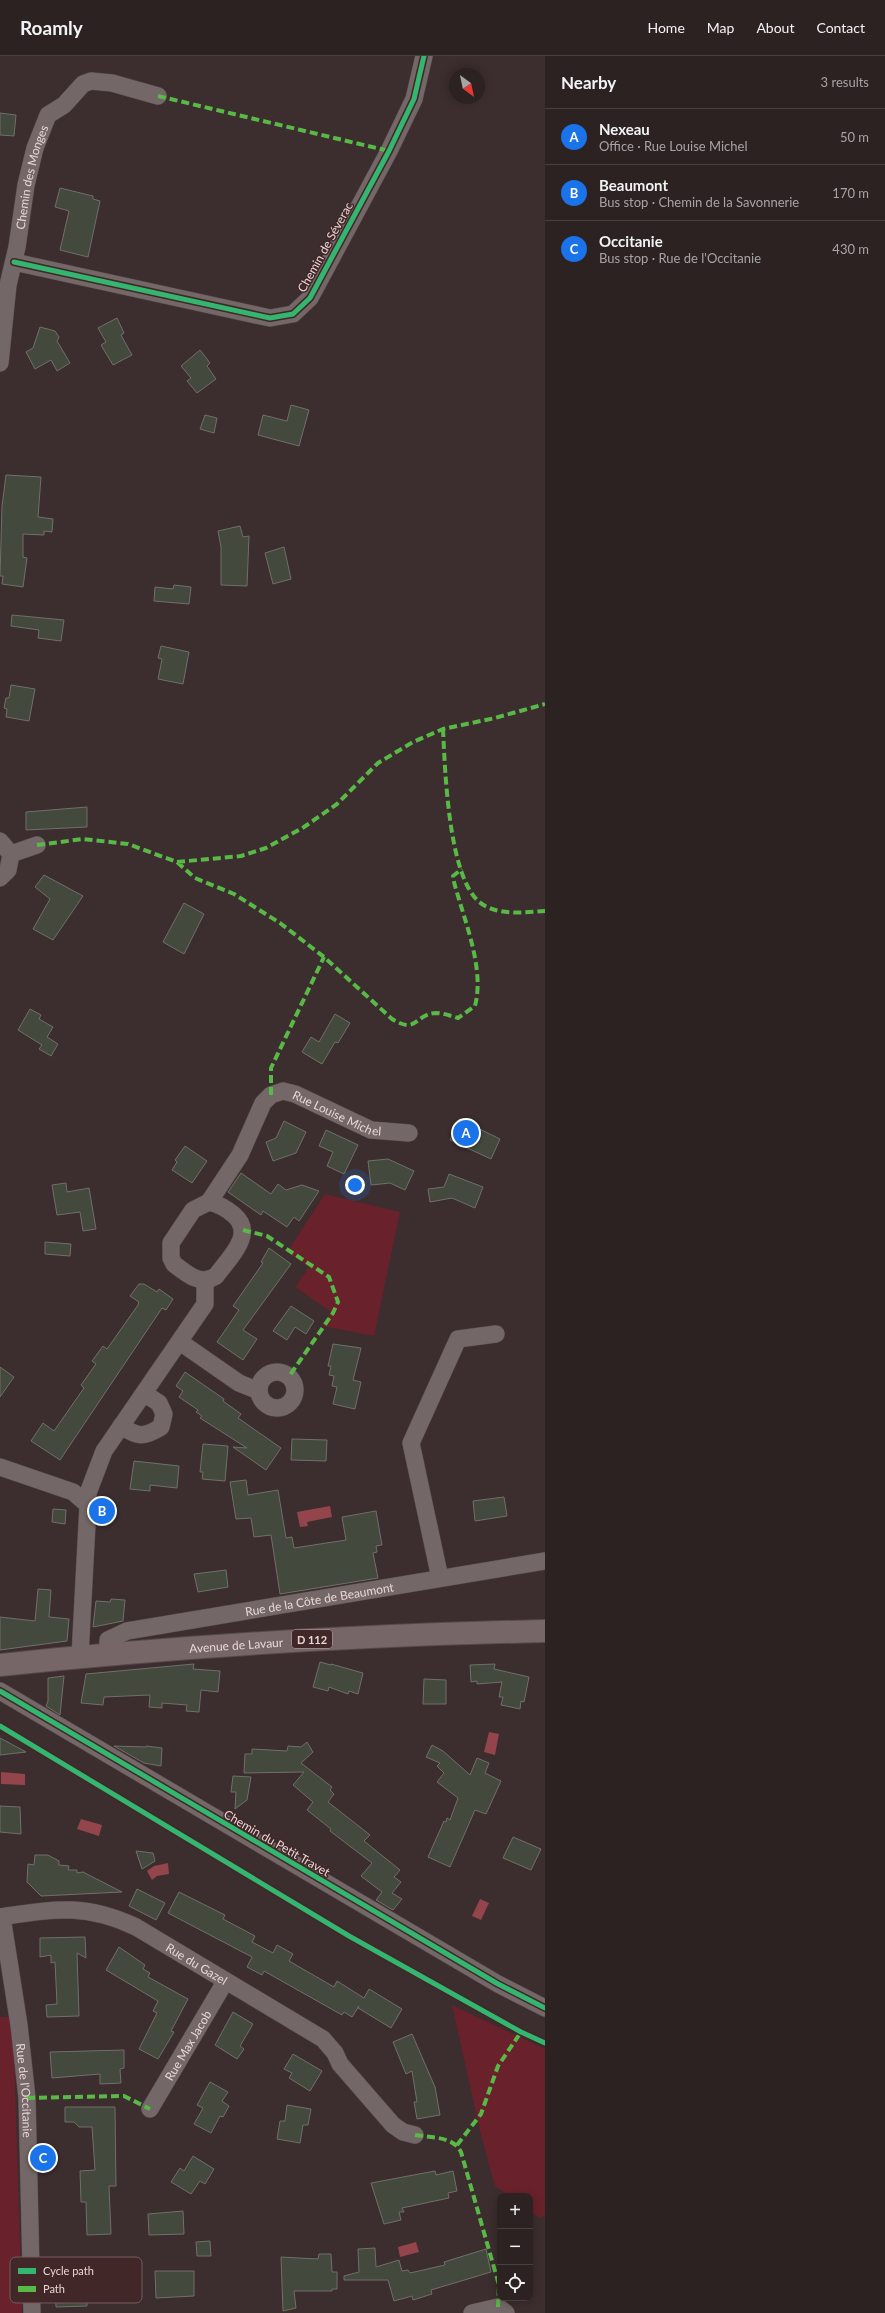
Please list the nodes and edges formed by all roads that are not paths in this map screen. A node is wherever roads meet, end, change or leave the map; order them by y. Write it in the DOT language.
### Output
graph roads {
  1 [pos="424,56"];
  2 [pos="158,96"];
  3 [pos="14,262"];
  4 [pos="0,363"];
  5 [pos="0,841"];
  6 [pos="37,844"];
  7 [pos="11,854"];
  8 [pos="0,878"];
  9 [pos="409,1133"];
  10 [pos="209,1202"];
  11 [pos="205,1281"];
  12 [pos="496,1334"];
  13 [pos="180,1342"];
  14 [pos="259,1390"];
  15 [pos="145,1394"];
  16 [pos="121,1426"];
  17 [pos="0,1467"];
  18 [pos="88,1505"];
  19 [pos="545,1561"];
  20 [pos="440,1578"];
  21 [pos="545,1631"];
  22 [pos="108,1653"];
  23 [pos="80,1656"];
  24 [pos="0,1665"];
  25 [pos="0,1691"];
  26 [pos="1,1917"];
  27 [pos="225,1982"];
  28 [pos="545,2008"];
  29 [pos="150,2109"];
  30 [pos="415,2135"];
  31 [pos="31,2257"];
  32 [pos="32,2303"];
  33 [pos="32,2313"];
  34 [pos="472,2313"];
  35 [pos="506,2313"];
  1 -- 3 [label="street, Chemin de Séverac"];
  2 -- 3 [label="street, Chemin des Monges"];
  3 -- 4 [label="street, Chemin des Monges"];
  5 -- 7 [label="street"];
  6 -- 7 [label="street"];
  7 -- 8 [label="street"];
  9 -- 10 [label="street, Rue Louise Michel"];
  10 -- 11 [label="street"];
  10 -- 11 [label="street, Rue Louise Michel"];
  11 -- 13 [label="street"];
  12 -- 20 [label="street"];
  13 -- 14 [label="street"];
  13 -- 15 [label="street"];
  15 -- 16 [label="street"];
  15 -- 16 [label="street"];
  16 -- 18 [label="street"];
  17 -- 18 [label="street"];
  18 -- 23 [label="street"];
  19 -- 20 [label="street, Rue de la Côte de Beaumont"];
  20 -- 22 [label="street, Rue de la Côte de Beaumont"];
  21 -- 22 [label="main road, Avenue de Lavaur / D 112"];
  22 -- 23 [label="main road, Avenue de Lavaur / D 112"];
  23 -- 24 [label="main road, Avenue de Lavaur / D 112"];
  25 -- 28 [label="street, Chemin du Petit Travet"];
  26 -- 27 [label="street, Rue du Gazel"];
  26 -- 31 [label="street, Rue de l'Occitanie"];
  27 -- 29 [label="street, Rue Max Jacob"];
  27 -- 30 [label="street, Rue du Gazel"];
  32 -- 33 [label="street, Rue de l'Occitanie"];
  34 -- 35 [label="street"];
}
